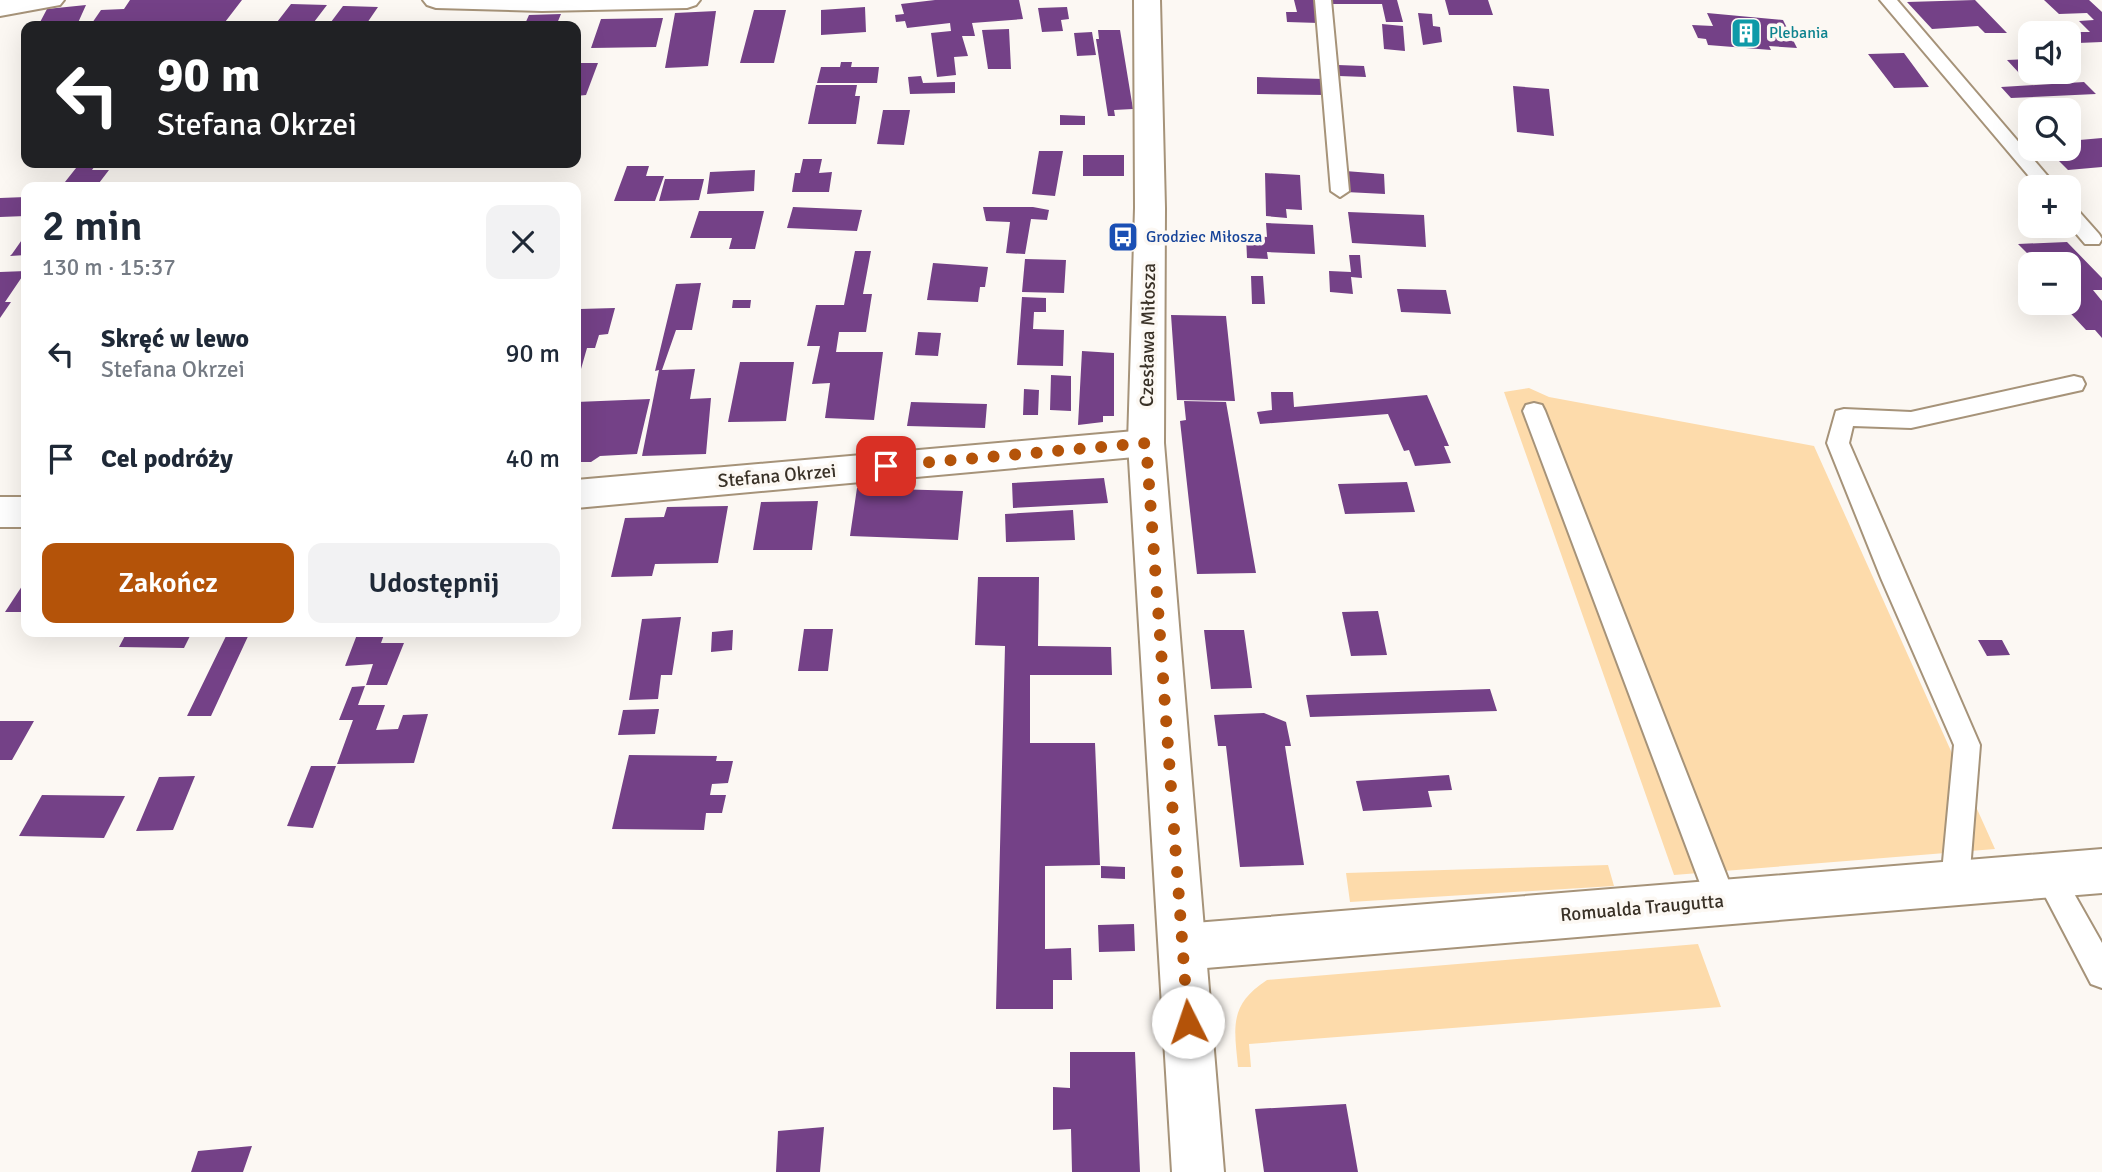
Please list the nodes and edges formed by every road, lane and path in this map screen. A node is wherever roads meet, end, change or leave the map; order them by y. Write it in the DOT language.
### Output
graph roads {
  1 [pos="51,0"];
  2 [pos="436,0"];
  3 [pos="687,0"];
  4 [pos="1147,0"];
  5 [pos="1323,0"];
  6 [pos="1888,0"];
  7 [pos="0,8"];
  8 [pos="2038,175"];
  9 [pos="1340,191"];
  10 [pos="2081,226"];
  11 [pos="2092,239"];
  12 [pos="2074,384"];
  13 [pos="1534,411"];
  14 [pos="1146,443"];
  15 [pos="581,494"];
  16 [pos="0,512"];
  17 [pos="21,512"];
  18 [pos="2102,872"];
  19 [pos="2049,877"];
  20 [pos="1955,883"];
  21 [pos="1722,902"];
  22 [pos="1182,947"];
  23 [pos="2102,973"];
  24 [pos="1198,1172"];
  1 -- 7 [label="street"];
  2 -- 3 [label="street"];
  4 -- 14 [label="street, Czesława Miłosza"];
  5 -- 9 [label="lane"];
  6 -- 8 [label="lane"];
  10 -- 11 [label="lane"];
  12 -- 20 [label="lane"];
  13 -- 21 [label="lane"];
  14 -- 15 [label="street, Stefana Okrzei"];
  14 -- 22 [label="street, Czesława Miłosza"];
  16 -- 17 [label="street"];
  18 -- 19 [label="street, Romualda Traugutta"];
  19 -- 20 [label="street, Romualda Traugutta"];
  19 -- 23 [label="lane"];
  20 -- 21 [label="street, Romualda Traugutta"];
  21 -- 22 [label="street, Romualda Traugutta"];
  22 -- 24 [label="street, Czesława Miłosza"];
}
